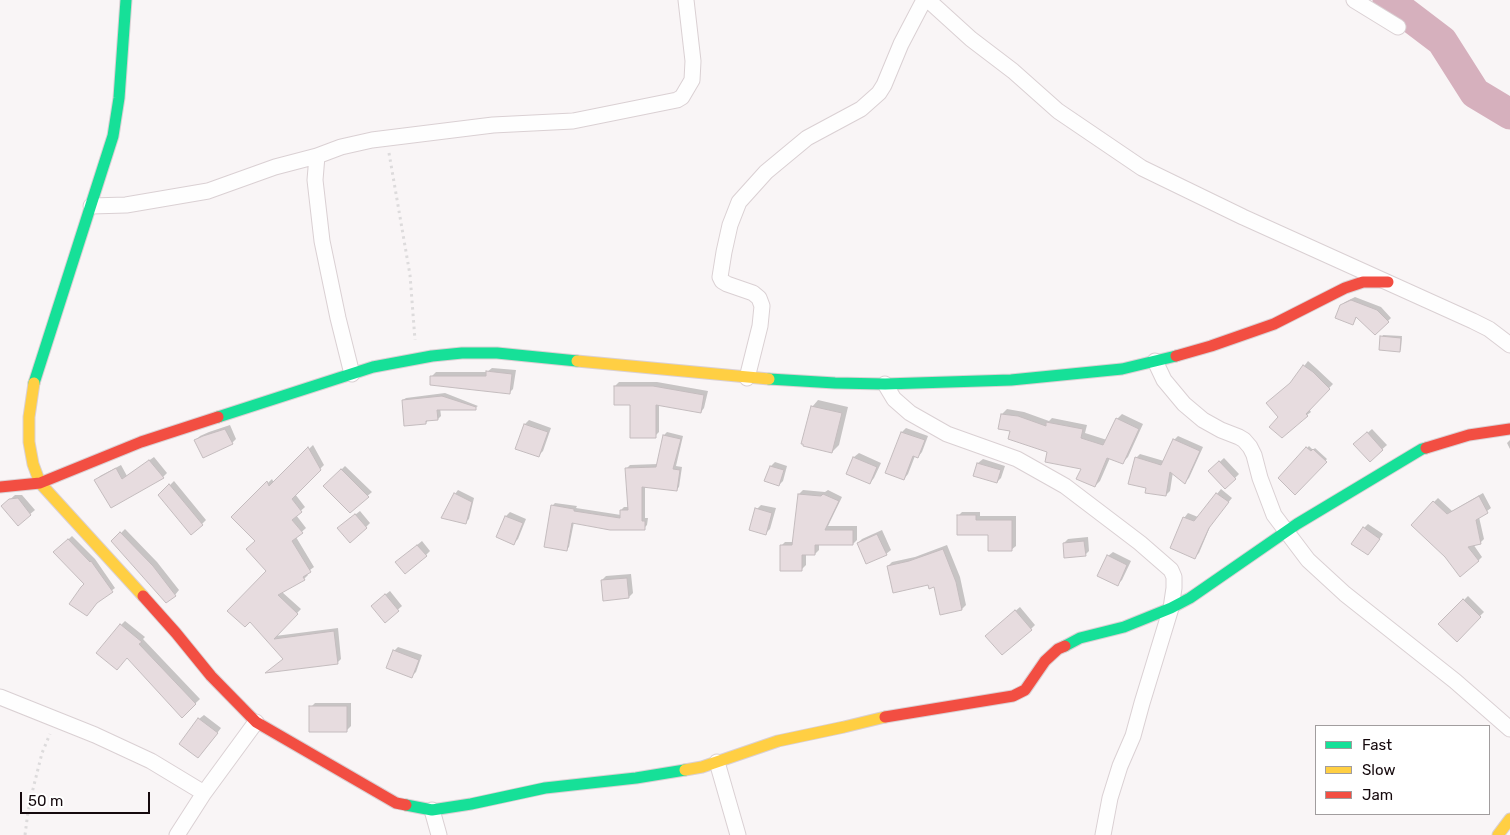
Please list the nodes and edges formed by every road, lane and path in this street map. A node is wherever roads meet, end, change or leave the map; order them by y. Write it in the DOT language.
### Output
graph roads {
  1 [pos="126,0"];
  2 [pos="686,0"];
  3 [pos="926,0"];
  4 [pos="1354,0"];
  5 [pos="1398,27"];
  6 [pos="388,138"];
  7 [pos="316,156"];
  8 [pos="91,206"];
  9 [pos="1388,282"];
  10 [pos="1510,345"];
  11 [pos="416,358"];
  12 [pos="1155,361"];
  13 [pos="352,374"];
  14 [pos="747,378"];
  15 [pos="884,384"];
  16 [pos="1510,429"];
  17 [pos="40,483"];
  18 [pos="0,488"];
  19 [pos="1286,532"];
  20 [pos="1171,608"];
  21 [pos="0,697"];
  22 [pos="55,719"];
  23 [pos="256,722"];
  24 [pos="1510,729"];
  25 [pos="717,762"];
  26 [pos="204,792"];
  27 [pos="432,810"];
  28 [pos="1510,819"];
  29 [pos="1105,828"];
  30 [pos="25,835"];
  31 [pos="177,835"];
  32 [pos="439,835"];
  33 [pos="738,835"];
  34 [pos="1118,835"];
  35 [pos="1498,835"];
  1 -- 8 [label="street"];
  2 -- 6 [label="street"];
  3 -- 9 [label="street"];
  3 -- 14 [label="street"];
  4 -- 5 [label="street"];
  6 -- 7 [label="street"];
  6 -- 11 [label="path"];
  7 -- 8 [label="street"];
  7 -- 13 [label="street"];
  8 -- 17 [label="street"];
  9 -- 10 [label="street"];
  9 -- 12 [label="street"];
  11 -- 13 [label="street"];
  11 -- 14 [label="street"];
  12 -- 15 [label="street"];
  12 -- 19 [label="street"];
  13 -- 17 [label="street"];
  14 -- 15 [label="street"];
  15 -- 20 [label="street"];
  16 -- 19 [label="street"];
  17 -- 18 [label="street"];
  17 -- 23 [label="street"];
  19 -- 20 [label="street"];
  19 -- 24 [label="street"];
  20 -- 25 [label="street"];
  20 -- 29 [label="street"];
  21 -- 22 [label="street"];
  22 -- 26 [label="street"];
  22 -- 30 [label="path"];
  23 -- 26 [label="street"];
  23 -- 27 [label="street"];
  25 -- 27 [label="street"];
  25 -- 33 [label="street"];
  26 -- 31 [label="street"];
  27 -- 32 [label="street"];
  28 -- 35 [label="street"];
  29 -- 34 [label="street"];
}
